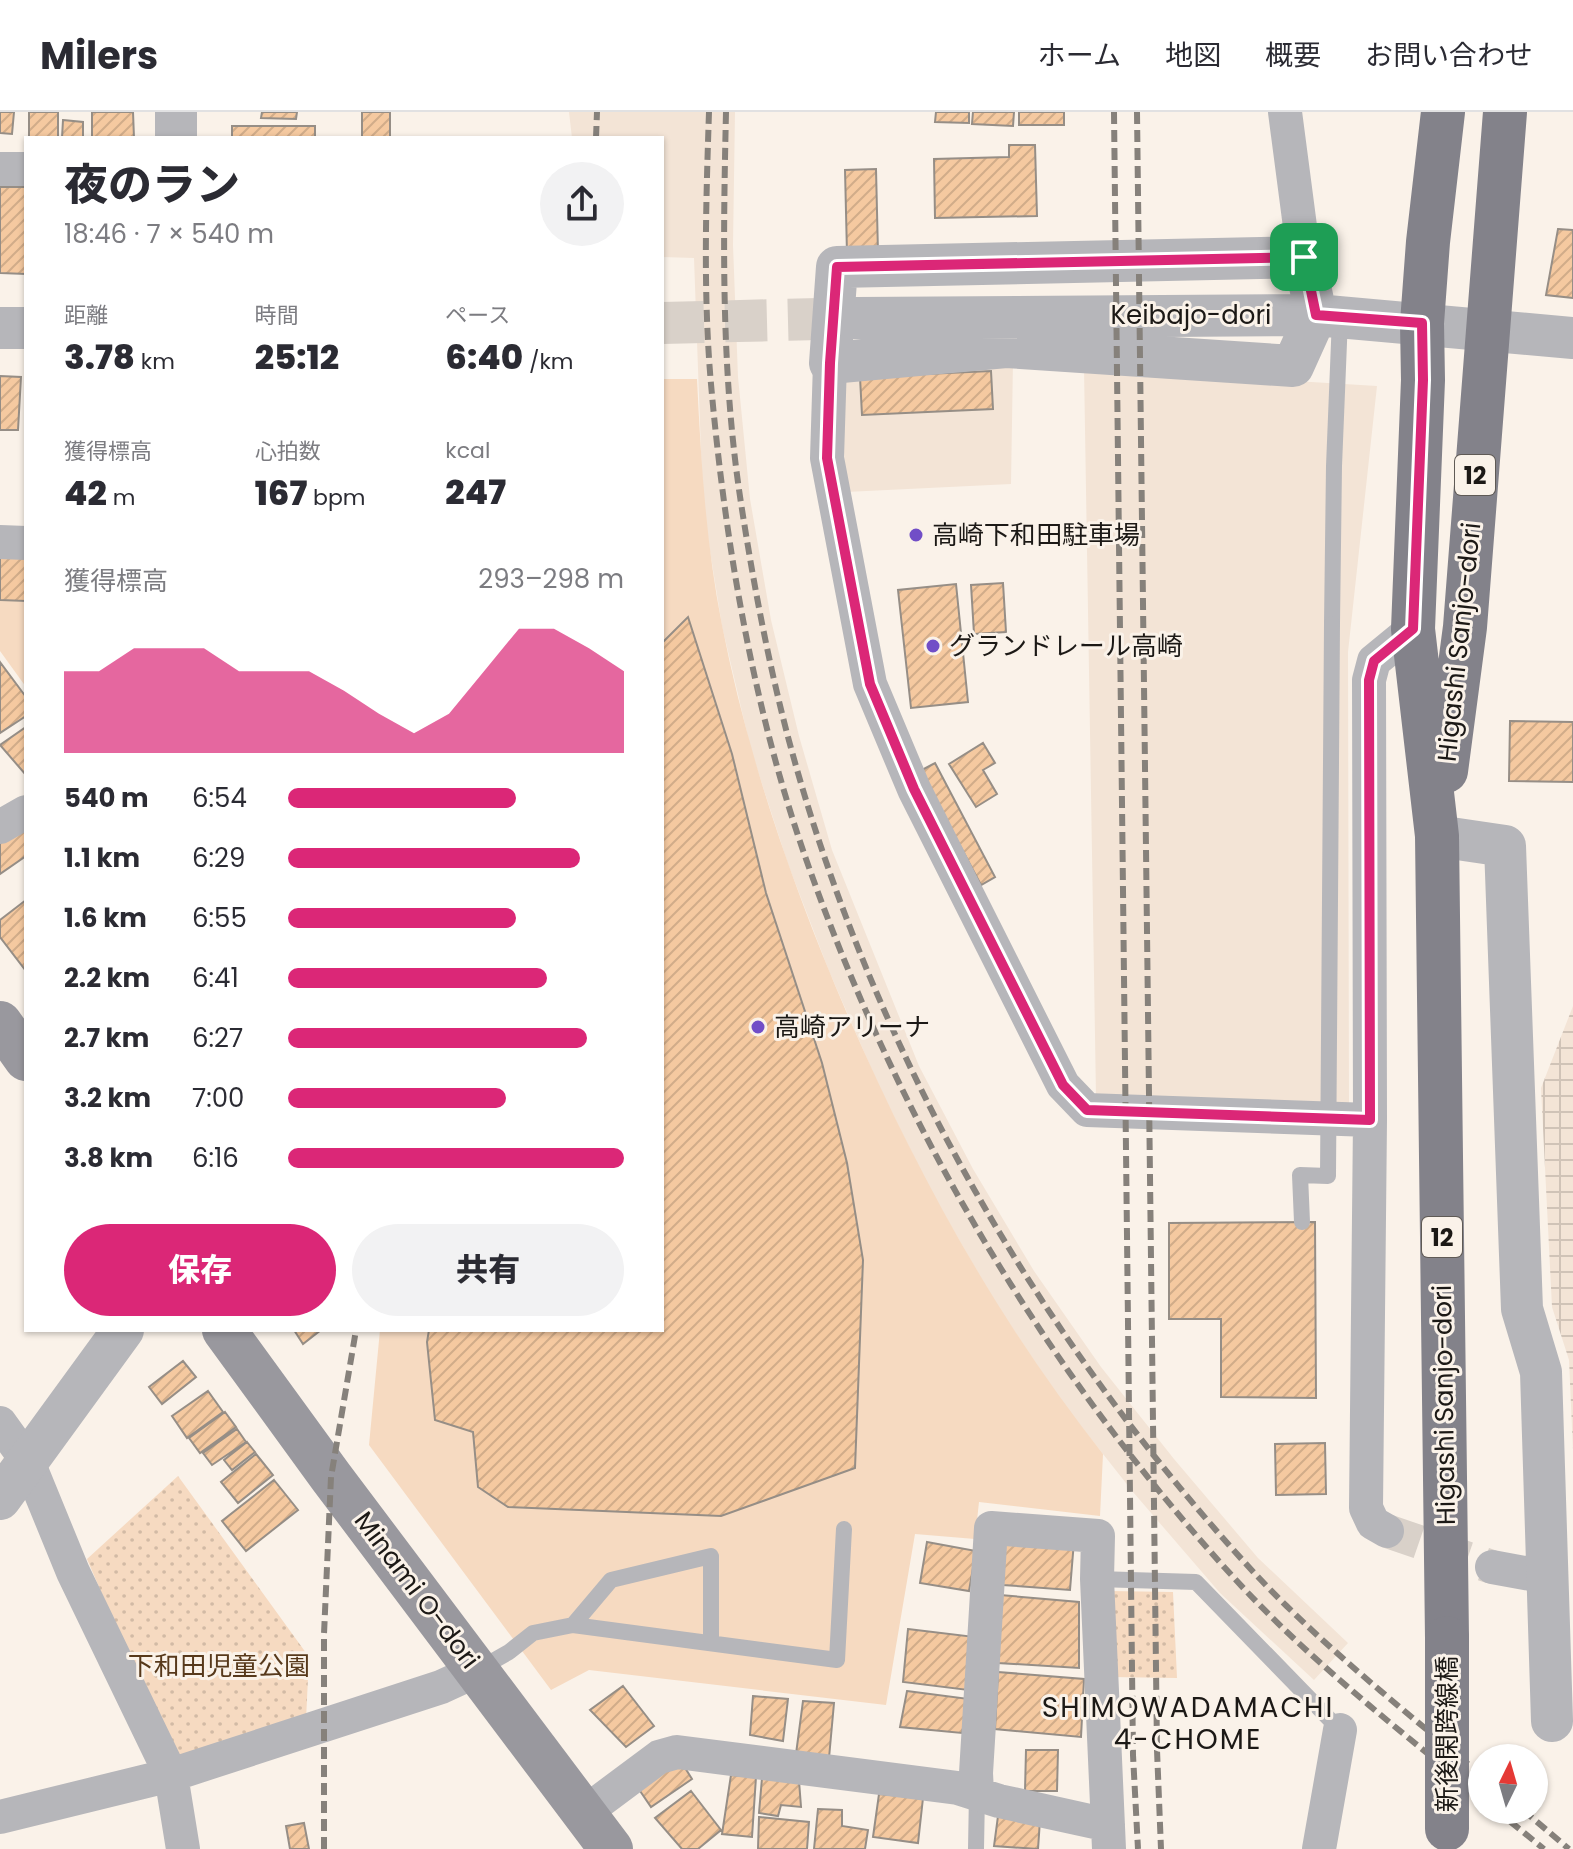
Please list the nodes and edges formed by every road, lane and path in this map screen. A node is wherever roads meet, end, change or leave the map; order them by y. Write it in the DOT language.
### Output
graph roads {
  1 [pos="176,112"];
  2 [pos="1285,112"];
  3 [pos="1443,112"];
  4 [pos="1505,112"];
  5 [pos="176,136"];
  6 [pos="0,169"];
  7 [pos="24,169"];
  8 [pos="1304,257"];
  9 [pos="1328,316"];
  10 [pos="856,318"];
  11 [pos="1422,323"];
  12 [pos="0,328"];
  13 [pos="24,328"];
  14 [pos="1486,329"];
  15 [pos="1573,338"];
  16 [pos="830,363"];
  17 [pos="0,542"];
  18 [pos="24,543"];
  19 [pos="1413,629"];
  20 [pos="24,813"];
  21 [pos="0,827"];
  22 [pos="1437,836"];
  23 [pos="0,1023"];
  24 [pos="24,1056"];
  25 [pos="1370,1120"];
  26 [pos="1302,1222"];
  27 [pos="122,1332"];
  28 [pos="225,1332"];
  29 [pos="0,1423"];
  30 [pos="28,1462"];
  31 [pos="0,1499"];
  32 [pos="844,1529"];
  33 [pos="1387,1531"];
  34 [pos="1492,1567"];
  35 [pos="1547,1577"];
  36 [pos="1097,1579"];
  37 [pos="573,1625"];
  38 [pos="1447,1638"];
  39 [pos="711,1643"];
  40 [pos="478,1670"];
  41 [pos="1562,1728"];
  42 [pos="1340,1730"];
  43 [pos="171,1775"];
  44 [pos="977,1793"];
  45 [pos="584,1813"];
  46 [pos="0,1817"];
  47 [pos="1109,1837"];
  48 [pos="1447,1839"];
  49 [pos="183,1849"];
  50 [pos="611,1849"];
  51 [pos="976,1849"];
  52 [pos="1319,1849"];
  1 -- 5 [label="street"];
  2 -- 8 [label="street"];
  3 -- 11 [label="main road, Higashi Sanjo-dori / 12"];
  4 -- 14 [label="main road, Higashi Sanjo-dori / 12"];
  6 -- 7 [label="street"];
  8 -- 9 [label="street"];
  8 -- 16 [label="street"];
  9 -- 10 [label="street, Keibajo-dori"];
  9 -- 11 [label="street, Keibajo-dori"];
  9 -- 16 [label="street"];
  9 -- 26 [label="lane, bridge"];
  11 -- 14 [label="street, Keibajo-dori"];
  11 -- 19 [label="main road, Higashi Sanjo-dori / 12"];
  12 -- 13 [label="street"];
  14 -- 15 [label="street, Keibajo-dori"];
  14 -- 22 [label="main road, Higashi Sanjo-dori / 12"];
  16 -- 25 [label="street"];
  17 -- 18 [label="street"];
  19 -- 22 [label="main road, Higashi Sanjo-dori / 12"];
  19 -- 25 [label="street"];
  20 -- 21 [label="street"];
  22 -- 35 [label="street"];
  22 -- 38 [label="main road, Higashi Sanjo-dori / 12"];
  23 -- 24 [label="main road"];
  25 -- 33 [label="street"];
  27 -- 30 [label="street"];
  28 -- 40 [label="main road, Minami O-dori"];
  29 -- 30 [label="street"];
  30 -- 31 [label="street"];
  30 -- 43 [label="street"];
  32 -- 39 [label="lane"];
  34 -- 35 [label="street"];
  35 -- 41 [label="street"];
  36 -- 42 [label="lane"];
  36 -- 44 [label="street"];
  36 -- 47 [label="street"];
  37 -- 39 [label="lane"];
  37 -- 39 [label="lane"];
  37 -- 40 [label="lane"];
  38 -- 48 [label="main road, 新後閑跨線橋 / 12, bridge"];
  40 -- 43 [label="street"];
  40 -- 45 [label="main road, Minami O-dori"];
  42 -- 52 [label="street"];
  43 -- 46 [label="street"];
  43 -- 49 [label="street"];
  44 -- 45 [label="street"];
  44 -- 47 [label="street"];
  44 -- 51 [label="lane"];
  45 -- 50 [label="main road, Minami O-dori"];
}
